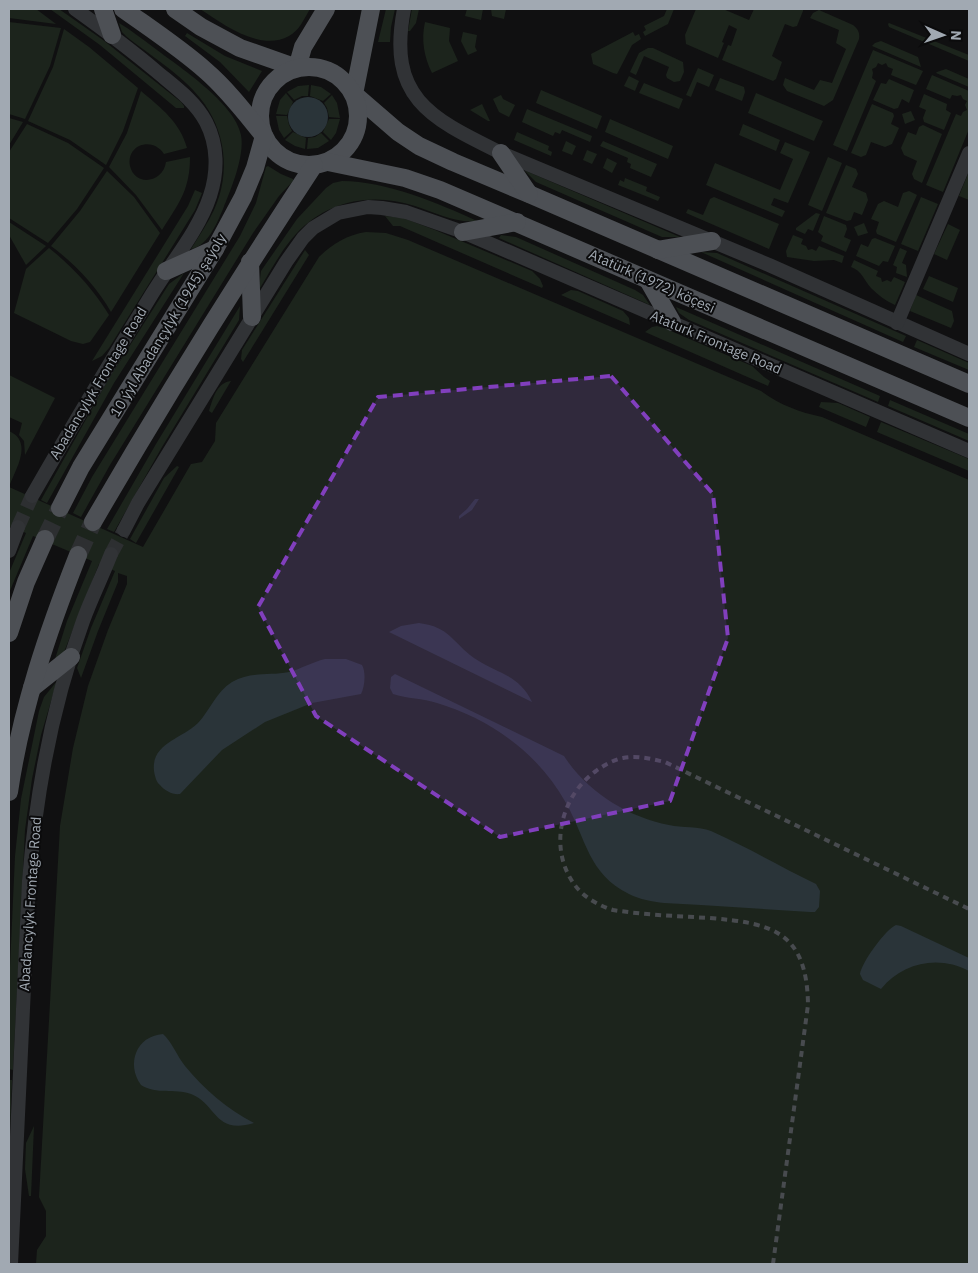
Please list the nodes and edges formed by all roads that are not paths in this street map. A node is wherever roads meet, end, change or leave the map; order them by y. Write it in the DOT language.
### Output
graph roads {
  1 [pos="75,9"];
  2 [pos="103,9"];
  3 [pos="123,9"];
  4 [pos="175,9"];
  5 [pos="326,9"];
  6 [pos="371,9"];
  7 [pos="404,9"];
  8 [pos="112,35"];
  9 [pos="297,68"];
  10 [pos="354,94"];
  11 [pos="264,136"];
  12 [pos="501,153"];
  13 [pos="969,153"];
  14 [pos="321,164"];
  15 [pos="529,194"];
  16 [pos="517,222"];
  17 [pos="463,232"];
  18 [pos="712,241"];
  19 [pos="215,250"];
  20 [pos="658,250"];
  21 [pos="250,262"];
  22 [pos="166,271"];
  23 [pos="648,280"];
  24 [pos="252,317"];
  25 [pos="672,322"];
  26 [pos="897,323"];
  27 [pos="969,354"];
  28 [pos="969,384"];
  29 [pos="969,418"];
  30 [pos="969,451"];
  31 [pos="32,496"];
  32 [pos="60,508"];
  33 [pos="93,522"];
  34 [pos="18,527"];
  35 [pos="124,530"];
  36 [pos="45,539"];
  37 [pos="9,551"];
  38 [pos="111,554"];
  39 [pos="78,555"];
  40 [pos="9,633"];
  41 [pos="71,657"];
  42 [pos="32,688"];
  43 [pos="9,792"];
  44 [pos="11,1264"];
  1 -- 8 [label="street"];
  2 -- 8 [label="main road"];
  3 -- 11 [label="main road"];
  4 -- 9 [label="main road"];
  5 -- 9 [label="main road"];
  6 -- 10 [label="main road"];
  7 -- 12 [label="street"];
  8 -- 22 [label="street, Abadancylyk Frontage Road"];
  9 -- 10 [label="main road"];
  9 -- 11 [label="main road"];
  10 -- 14 [label="main road"];
  10 -- 15 [label="main road"];
  11 -- 14 [label="main road"];
  11 -- 19 [label="main road, 10 ýyl Abadançylyk (1945) şaýoly"];
  12 -- 15 [label="main road"];
  12 -- 18 [label="street"];
  13 -- 26 [label="street"];
  14 -- 16 [label="main road, Atatürk (1972) köçesi"];
  14 -- 21 [label="main road"];
  15 -- 20 [label="main road"];
  16 -- 17 [label="main road"];
  16 -- 23 [label="main road, Atatürk (1972) köçesi"];
  17 -- 24 [label="street"];
  17 -- 25 [label="street, Ataturk Frontage Road"];
  18 -- 20 [label="main road"];
  18 -- 26 [label="street"];
  19 -- 22 [label="main road"];
  19 -- 32 [label="main road, 10 ýyl Abadançylyk (1945) şaýoly"];
  20 -- 28 [label="main road"];
  21 -- 24 [label="main road"];
  21 -- 33 [label="main road"];
  22 -- 31 [label="street, Abadancylyk Frontage Road"];
  23 -- 25 [label="main road"];
  23 -- 29 [label="main road, Atatürk (1972) köçesi"];
  24 -- 35 [label="street"];
  25 -- 30 [label="street, Ataturk Frontage Road"];
  26 -- 27 [label="street"];
  34 -- 37 [label="street"];
  36 -- 40 [label="main road"];
  38 -- 41 [label="street, Abadancylyk Frontage Road"];
  39 -- 42 [label="main road"];
  41 -- 42 [label="main road"];
  41 -- 44 [label="street, Abadancylyk Frontage Road"];
  42 -- 43 [label="main road"];
}
